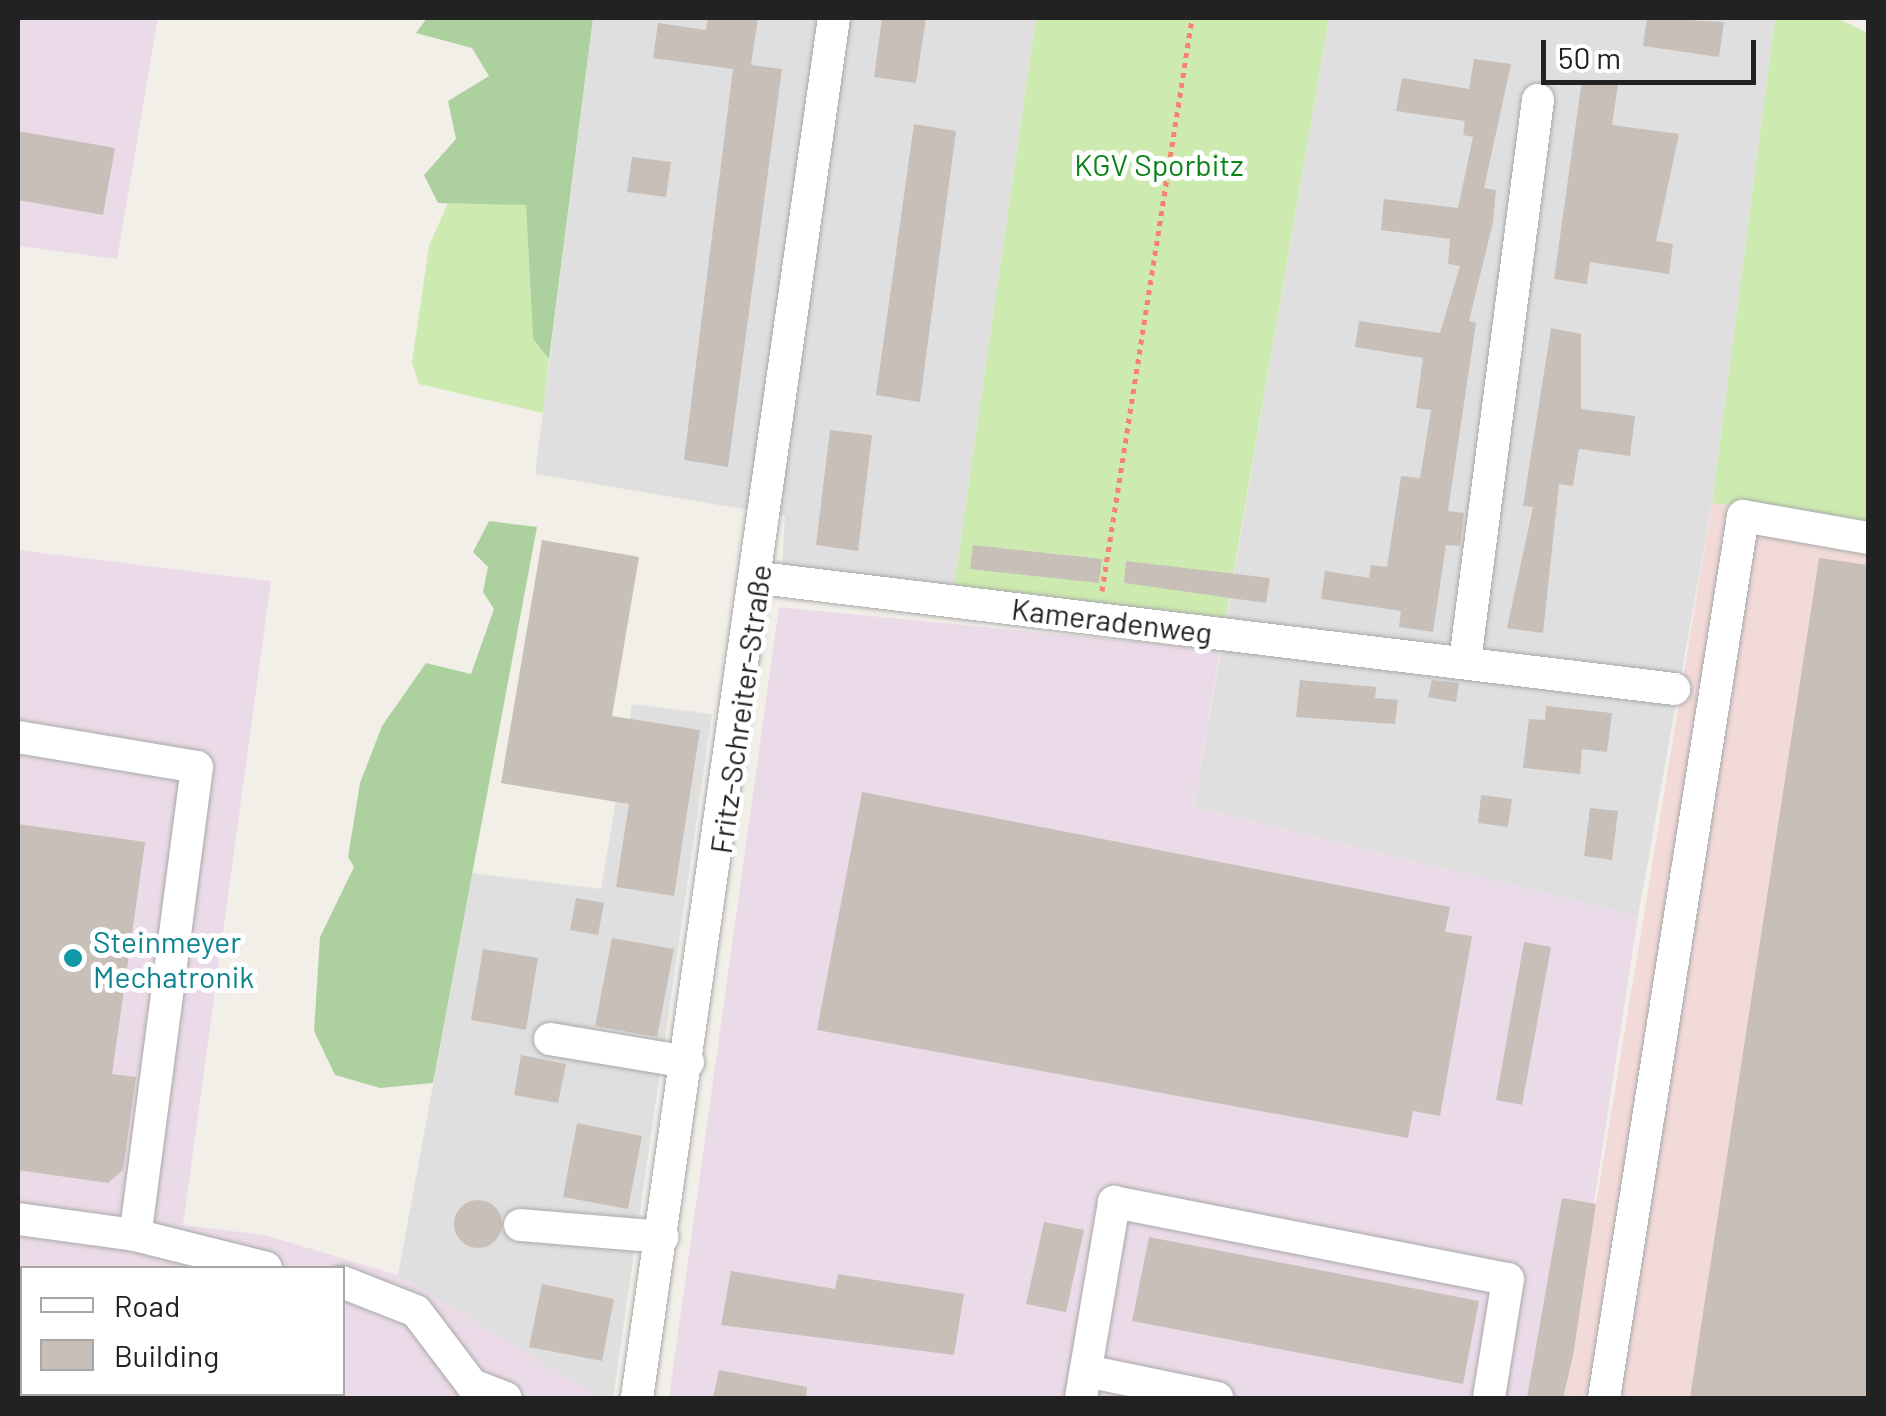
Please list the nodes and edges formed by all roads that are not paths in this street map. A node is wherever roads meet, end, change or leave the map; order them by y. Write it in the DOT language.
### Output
graph roads {
  1 [pos="834,18"];
  2 [pos="1538,100"];
  3 [pos="1868,538"];
  4 [pos="760,578"];
  5 [pos="1465,662"];
  6 [pos="1674,689"];
  7 [pos="18,737"];
  8 [pos="550,1039"];
  9 [pos="688,1062"];
  10 [pos="18,1220"];
  11 [pos="520,1225"];
  12 [pos="134,1235"];
  13 [pos="662,1237"];
  14 [pos="258,1266"];
  15 [pos="345,1283"];
  16 [pos="1083,1385"];
  17 [pos="506,1398"];
  18 [pos="637,1398"];
  19 [pos="1217,1398"];
  20 [pos="1489,1398"];
  21 [pos="1604,1398"];
  1 -- 4 [label="street, Fritz-Schreiter-Straße"];
  2 -- 5 [label="street"];
  3 -- 21 [label="street"];
  4 -- 5 [label="street, Kameradenweg"];
  4 -- 9 [label="street, Fritz-Schreiter-Straße"];
  5 -- 6 [label="street, Kameradenweg"];
  7 -- 12 [label="street"];
  8 -- 9 [label="street"];
  9 -- 13 [label="street, Fritz-Schreiter-Straße"];
  10 -- 12 [label="street"];
  11 -- 13 [label="street"];
  12 -- 14 [label="street"];
  13 -- 18 [label="street, Fritz-Schreiter-Straße"];
  15 -- 17 [label="street"];
  16 -- 19 [label="street"];
  16 -- 20 [label="street"];
}
